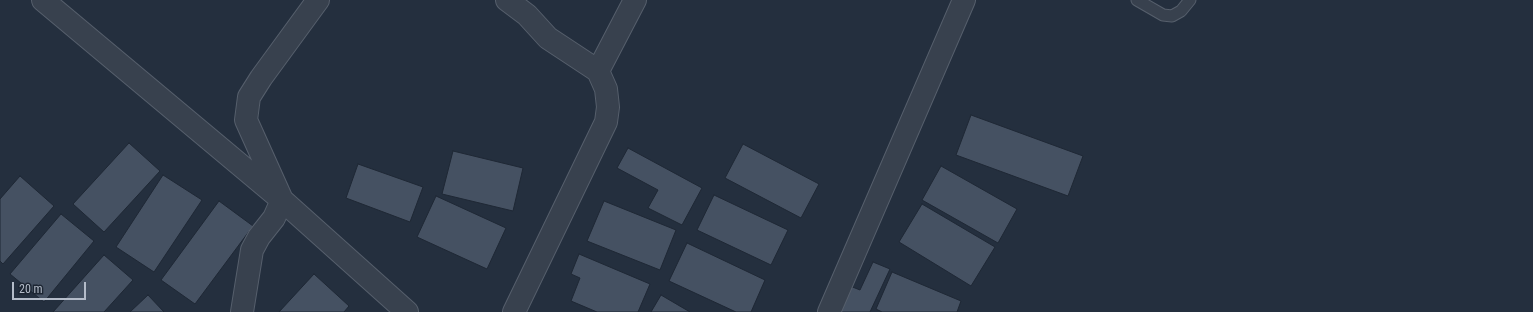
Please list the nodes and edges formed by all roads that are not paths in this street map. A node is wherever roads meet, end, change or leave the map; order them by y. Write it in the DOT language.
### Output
graph roads {
  1 [pos="43,0"];
  2 [pos="318,0"];
  3 [pos="508,0"];
  4 [pos="635,0"];
  5 [pos="964,0"];
  6 [pos="1137,0"];
  7 [pos="1190,0"];
  8 [pos="598,71"];
  9 [pos="282,200"];
  10 [pos="242,312"];
  11 [pos="407,312"];
  12 [pos="514,312"];
  13 [pos="829,312"];
  1 -- 9 [label="street"];
  2 -- 9 [label="street"];
  3 -- 8 [label="street"];
  4 -- 8 [label="street"];
  5 -- 13 [label="street"];
  6 -- 7 [label="lane"];
  8 -- 12 [label="street"];
  9 -- 10 [label="street"];
  9 -- 11 [label="street"];
}
